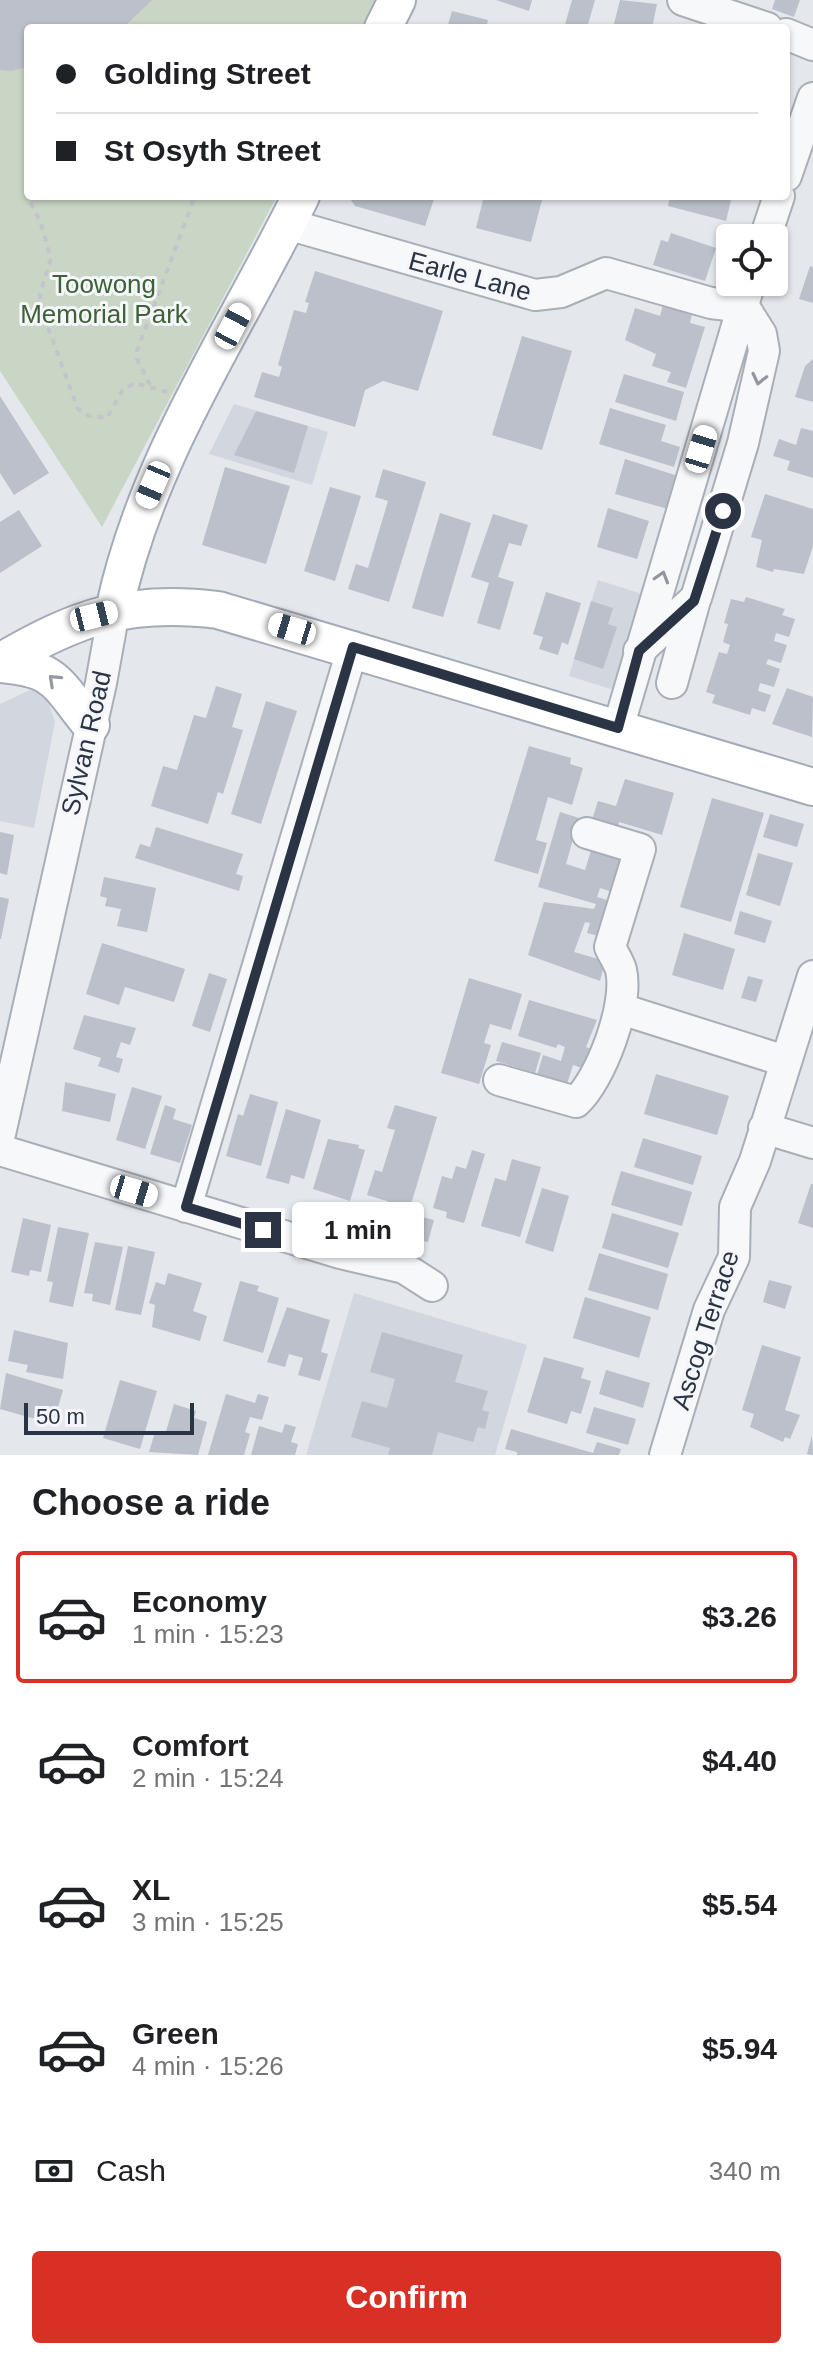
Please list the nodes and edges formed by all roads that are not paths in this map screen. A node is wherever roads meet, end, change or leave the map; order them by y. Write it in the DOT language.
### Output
graph roads {
  1 [pos="397,0"];
  2 [pos="679,8"];
  3 [pos="385,24"];
  4 [pos="749,24"];
  5 [pos="813,98"];
  6 [pos="790,164"];
  7 [pos="778,200"];
  8 [pos="294,210"];
  9 [pos="770,224"];
  10 [pos="739,296"];
  11 [pos="746,296"];
  12 [pos="748,296"];
  13 [pos="696,598"];
  14 [pos="114,611"];
  15 [pos="353,647"];
  16 [pos="639,651"];
  17 [pos="0,663"];
  18 [pos="672,683"];
  19 [pos="91,725"];
  20 [pos="618,728"];
  21 [pos="813,787"];
  22 [pos="587,833"];
  23 [pos="813,976"];
  24 [pos="621,1009"];
  25 [pos="785,1061"];
  26 [pos="499,1080"];
  27 [pos="764,1128"];
  28 [pos="0,1134"];
  29 [pos="813,1143"];
  30 [pos="0,1150"];
  31 [pos="186,1207"];
  32 [pos="432,1286"];
  33 [pos="665,1455"];
  1 -- 3 [label="main road"];
  2 -- 4 [label="street"];
  5 -- 6 [label="street"];
  7 -- 9 [label="street"];
  8 -- 10 [label="street, Earle Lane"];
  8 -- 14 [label="main road, Sylvan Road"];
  16 -- 11 [label="street, one-way"];
  12 -- 13 [label="street, one-way"];
  13 -- 16 [label="street"];
  13 -- 18 [label="street"];
  14 -- 15 [label="main road"];
  14 -- 17 [label="main road"];
  14 -- 19 [label="street, Sylvan Road"];
  15 -- 20 [label="main road"];
  15 -- 31 [label="street"];
  16 -- 20 [label="street"];
  19 -- 17 [label="main road, one-way"];
  19 -- 28 [label="street, Sylvan Road"];
  20 -- 21 [label="main road"];
  22 -- 24 [label="street"];
  23 -- 25 [label="street, Ascog Terrace"];
  24 -- 25 [label="street"];
  24 -- 26 [label="street"];
  25 -- 27 [label="street, Ascog Terrace"];
  27 -- 29 [label="street"];
  27 -- 33 [label="street, Ascog Terrace"];
  30 -- 31 [label="street"];
  31 -- 32 [label="street"];
}
